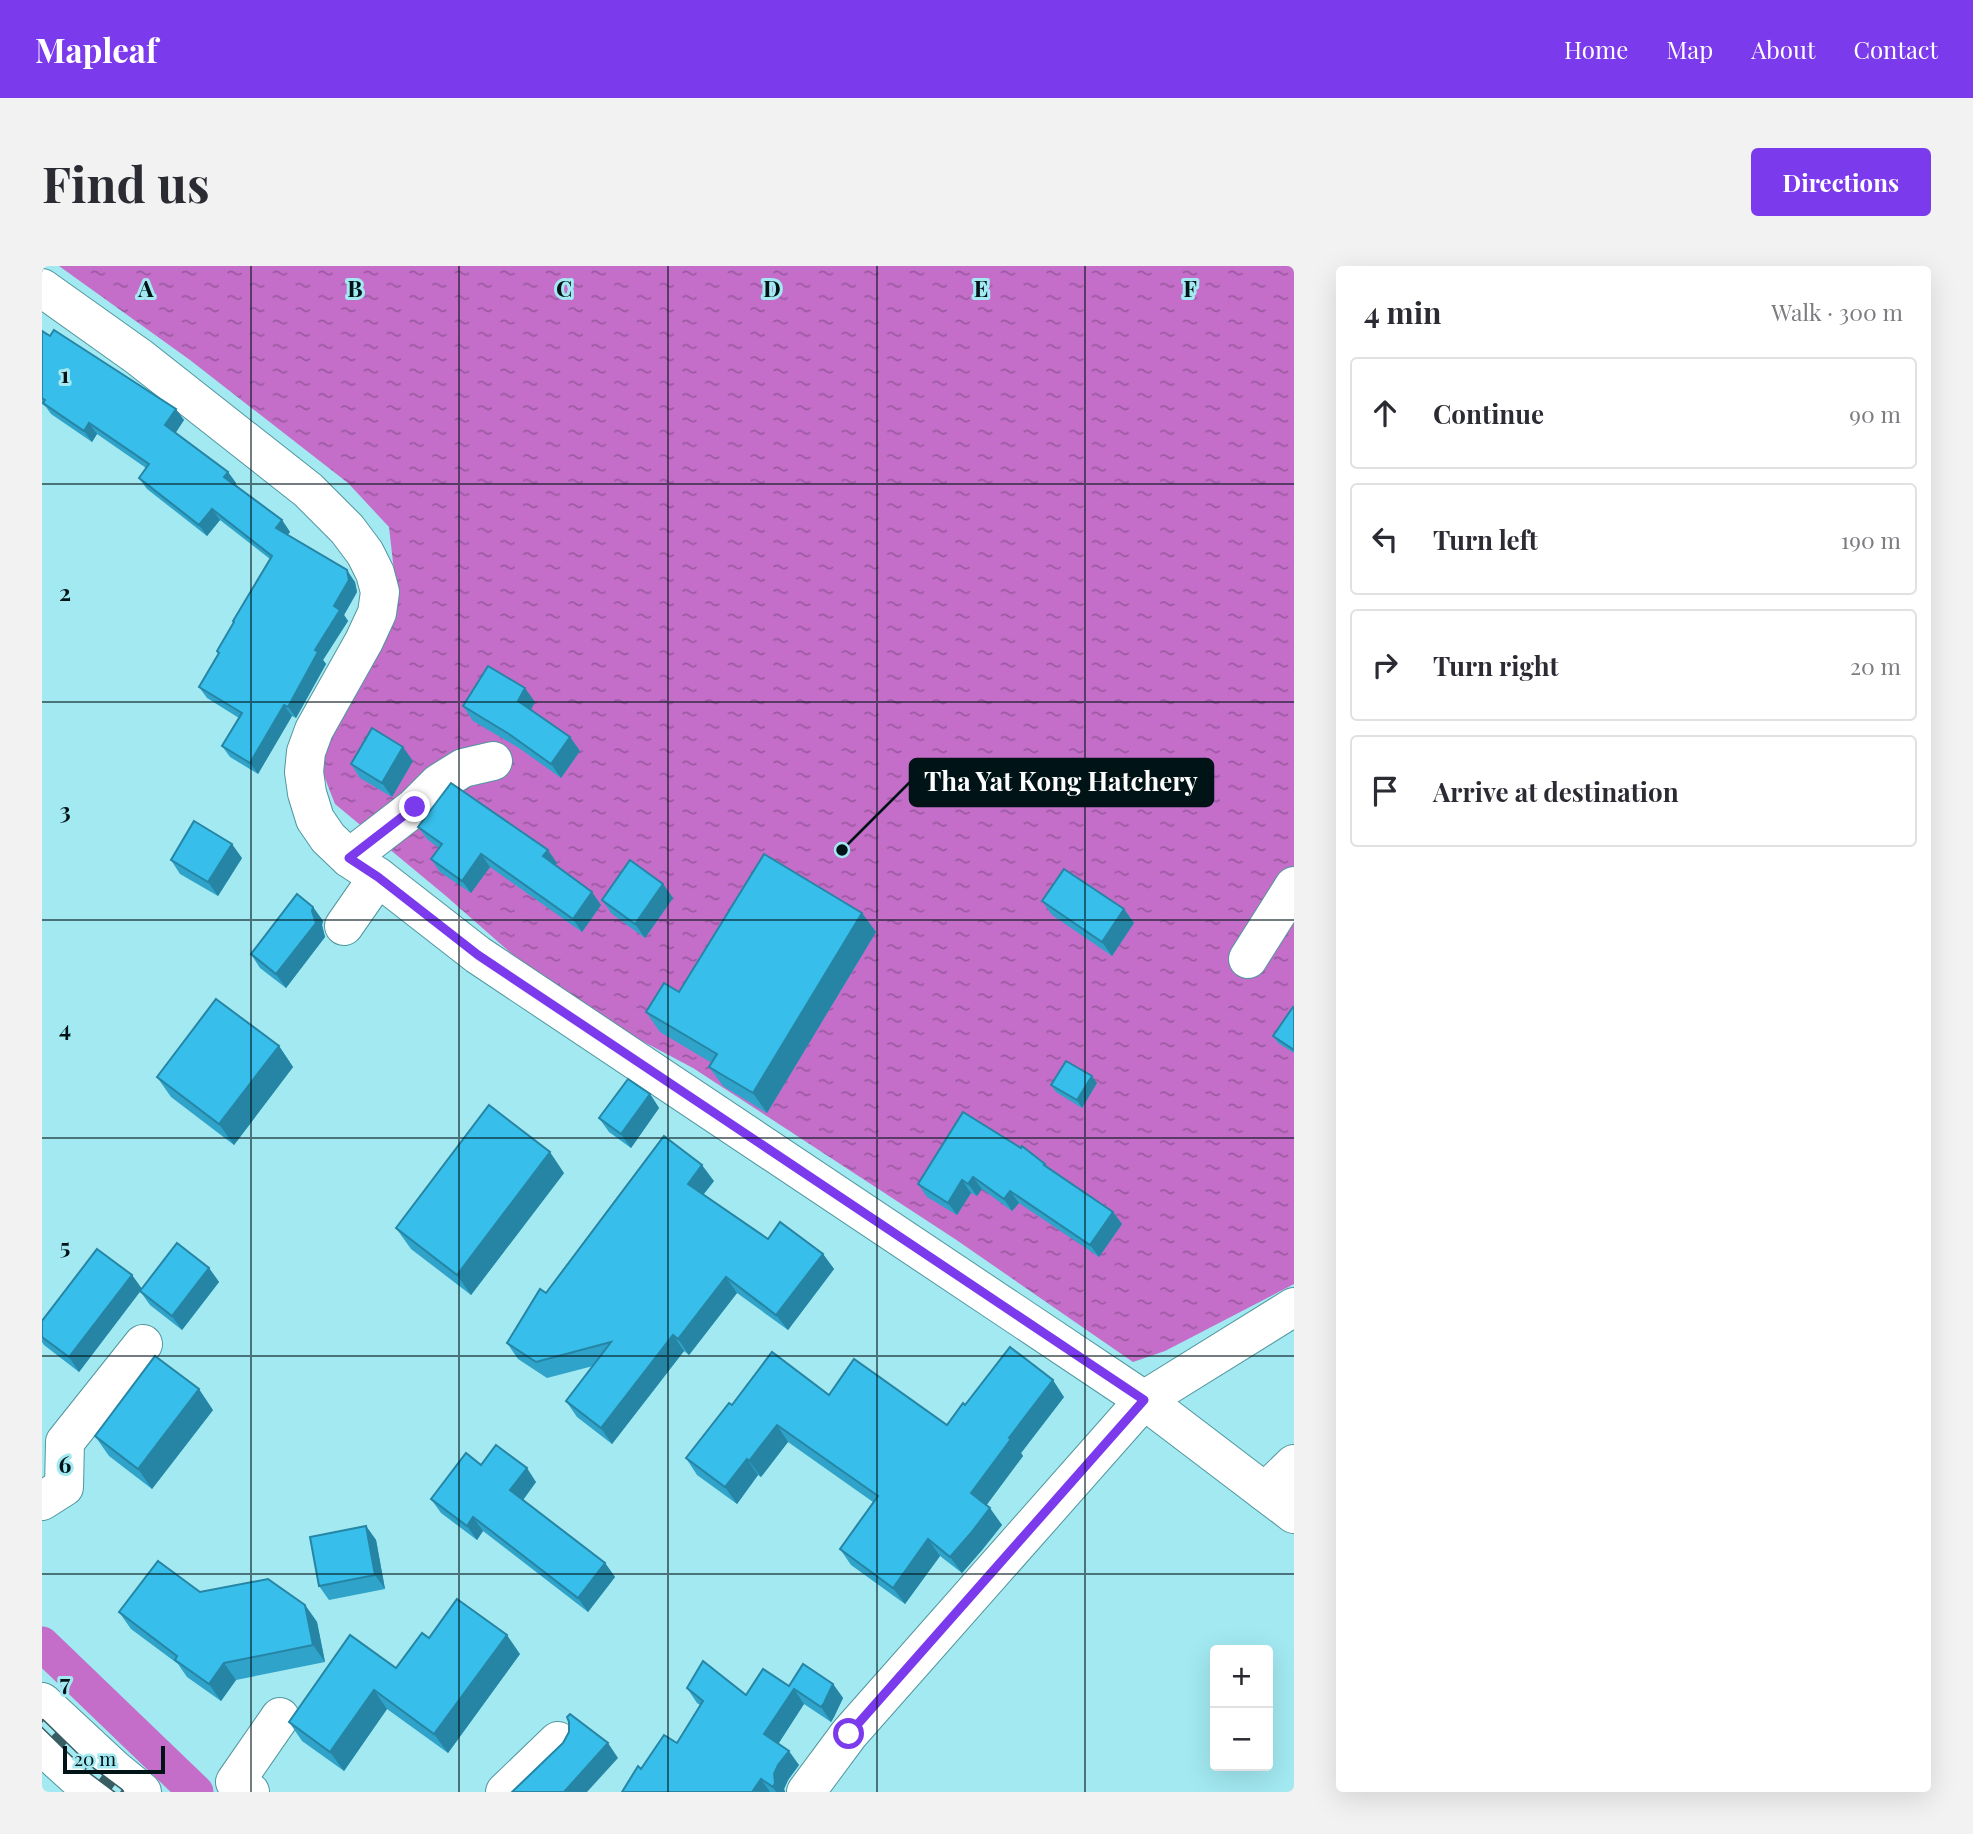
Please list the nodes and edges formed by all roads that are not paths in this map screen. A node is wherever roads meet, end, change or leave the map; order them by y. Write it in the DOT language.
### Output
graph roads {
  1 [pos="42,288"];
  2 [pos="493,761"];
  3 [pos="364,868"];
  4 [pos="1294,886"];
  5 [pos="344,926"];
  6 [pos="1248,959"];
  7 [pos="1294,1307"];
  8 [pos="143,1344"];
  9 [pos="1144,1400"];
  10 [pos="1294,1464"];
  11 [pos="42,1501"];
  12 [pos="1280,1503"];
  13 [pos="42,1702"];
  14 [pos="280,1717"];
  15 [pos="558,1741"];
  16 [pos="42,1746"];
  17 [pos="238,1789"];
  18 [pos="93,1792"];
  19 [pos="142,1792"];
  20 [pos="505,1792"];
  21 [pos="806,1792"];
  1 -- 3 [label="street"];
  2 -- 3 [label="street"];
  3 -- 5 [label="street"];
  3 -- 9 [label="street"];
  4 -- 6 [label="street"];
  7 -- 9 [label="street"];
  8 -- 11 [label="street"];
  9 -- 12 [label="street"];
  9 -- 21 [label="street"];
  10 -- 12 [label="street"];
  13 -- 19 [label="street"];
  14 -- 17 [label="street"];
  15 -- 20 [label="street"];
  16 -- 18 [label="street"];
}
